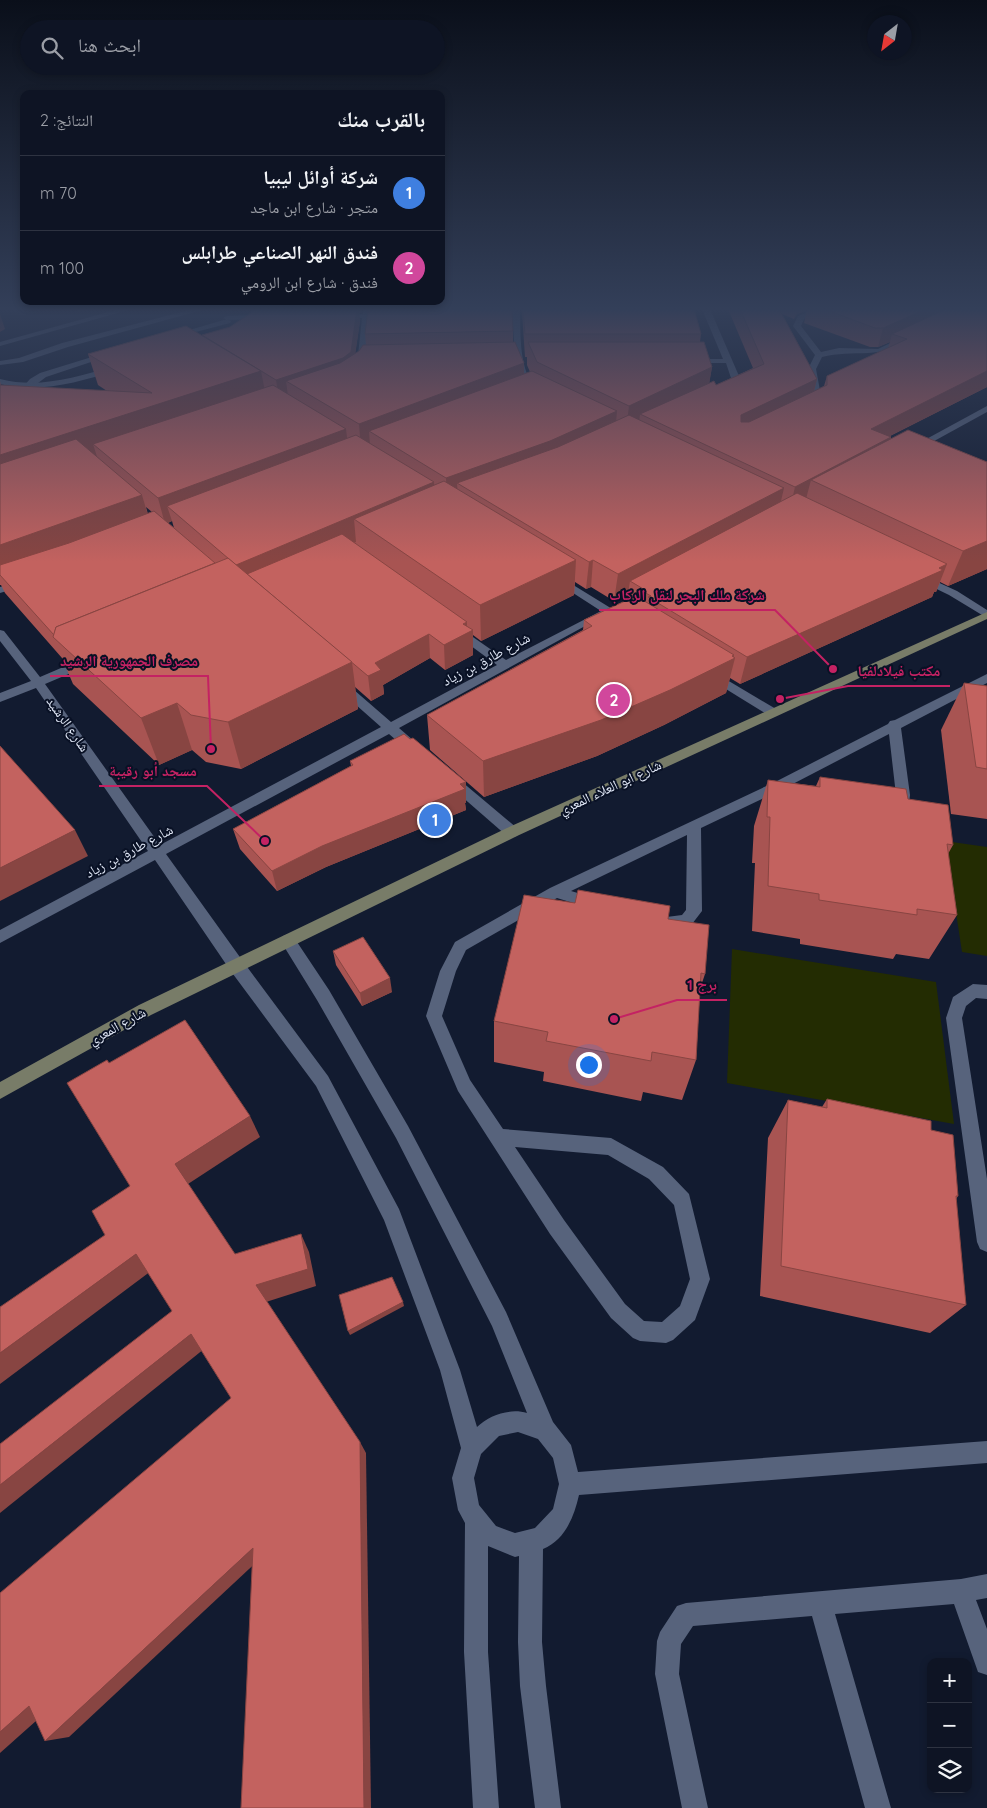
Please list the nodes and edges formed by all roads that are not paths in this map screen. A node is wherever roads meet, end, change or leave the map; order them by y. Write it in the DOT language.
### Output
graph roads {
  1 [pos="817,393"];
  2 [pos="803,409"];
  3 [pos="987,410"];
  4 [pos="905,453"];
  5 [pos="544,570"];
  6 [pos="914,574"];
  7 [pos="37,578"];
  8 [pos="0,590"];
  9 [pos="953,594"];
  10 [pos="987,604"];
  11 [pos="613,608"];
  12 [pos="987,615"];
  13 [pos="622,619"];
  14 [pos="450,626"];
  15 [pos="0,633"];
  16 [pos="93,659"];
  17 [pos="506,666"];
  18 [pos="699,667"];
  19 [pos="330,676"];
  20 [pos="987,678"];
  21 [pos="38,682"];
  22 [pos="951,697"];
  23 [pos="0,698"];
  24 [pos="969,699"];
  25 [pos="772,712"];
  26 [pos="894,724"];
  27 [pos="390,727"];
  28 [pos="426,758"];
  29 [pos="440,770"];
  30 [pos="782,784"];
  31 [pos="801,789"];
  32 [pos="889,811"];
  33 [pos="694,827"];
  34 [pos="512,832"];
  35 [pos="159,853"];
  36 [pos="554,892"];
  37 [pos="611,908"];
  38 [pos="649,919"];
  39 [pos="0,936"];
  40 [pos="288,940"];
  41 [pos="236,964"];
  42 [pos="987,992"];
  43 [pos="0,1091"];
  44 [pos="498,1137"];
  45 [pos="985,1217"];
  46 [pos="987,1242"];
  47 [pos="545,1430"];
  48 [pos="472,1448"];
  49 [pos="987,1452"];
  50 [pos="570,1484"];
  51 [pos="476,1520"];
  52 [pos="531,1541"];
  53 [pos="987,1586"];
  54 [pos="961,1591"];
  55 [pos="820,1603"];
  56 [pos="987,1663"];
  57 [pos="486,1808"];
  58 [pos="548,1808"];
  59 [pos="695,1808"];
  60 [pos="878,1808"];
  1 -- 2 [label="street"];
  3 -- 4 [label="street"];
  5 -- 11 [label="street"];
  6 -- 9 [label="street"];
  7 -- 8 [label="street"];
  9 -- 10 [label="street"];
  9 -- 12 [label="street"];
  11 -- 13 [label="street"];
  11 -- 17 [label="street, شارع طارق بن زياد"];
  12 -- 25 [label="street, شارع ابو العلاء المعري"];
  14 -- 17 [label="street"];
  15 -- 21 [label="street, شارع الرشيد"];
  16 -- 21 [label="street"];
  17 -- 27 [label="street, شارع طارق بن زياد"];
  18 -- 25 [label="street"];
  19 -- 27 [label="street"];
  20 -- 22 [label="street"];
  21 -- 23 [label="street"];
  21 -- 35 [label="street, شارع الرشيد"];
  22 -- 24 [label="street"];
  22 -- 26 [label="street"];
  25 -- 34 [label="street, شارع ابو العلاء المعري"];
  26 -- 30 [label="street"];
  26 -- 32 [label="street"];
  27 -- 28 [label="street"];
  27 -- 35 [label="street, شارع طارق بن زياد"];
  29 -- 34 [label="street"];
  30 -- 31 [label="street"];
  30 -- 33 [label="street"];
  33 -- 36 [label="street"];
  33 -- 38 [label="street"];
  34 -- 40 [label="street, شارع ابو العلاء المعري"];
  35 -- 39 [label="street, شارع طارق بن زياد"];
  35 -- 41 [label="street, شارع الرشيد"];
  36 -- 37 [label="street"];
  36 -- 44 [label="street"];
  40 -- 41 [label="street, شارع ابو العلاء المعري"];
  40 -- 47 [label="street"];
  41 -- 43 [label="street, شارع المعري"];
  41 -- 48 [label="street, شارع الرشيد"];
  42 -- 45 [label="street"];
  44 -- 44 [label="street"];
  45 -- 46 [label="street"];
  47 -- 48 [label="street"];
  47 -- 50 [label="street"];
  48 -- 51 [label="street"];
  49 -- 50 [label="street"];
  50 -- 52 [label="street"];
  51 -- 52 [label="street"];
  51 -- 57 [label="street"];
  52 -- 58 [label="street"];
  53 -- 54 [label="street"];
  54 -- 55 [label="street"];
  54 -- 56 [label="street"];
  55 -- 59 [label="street"];
  55 -- 60 [label="street"];
}
